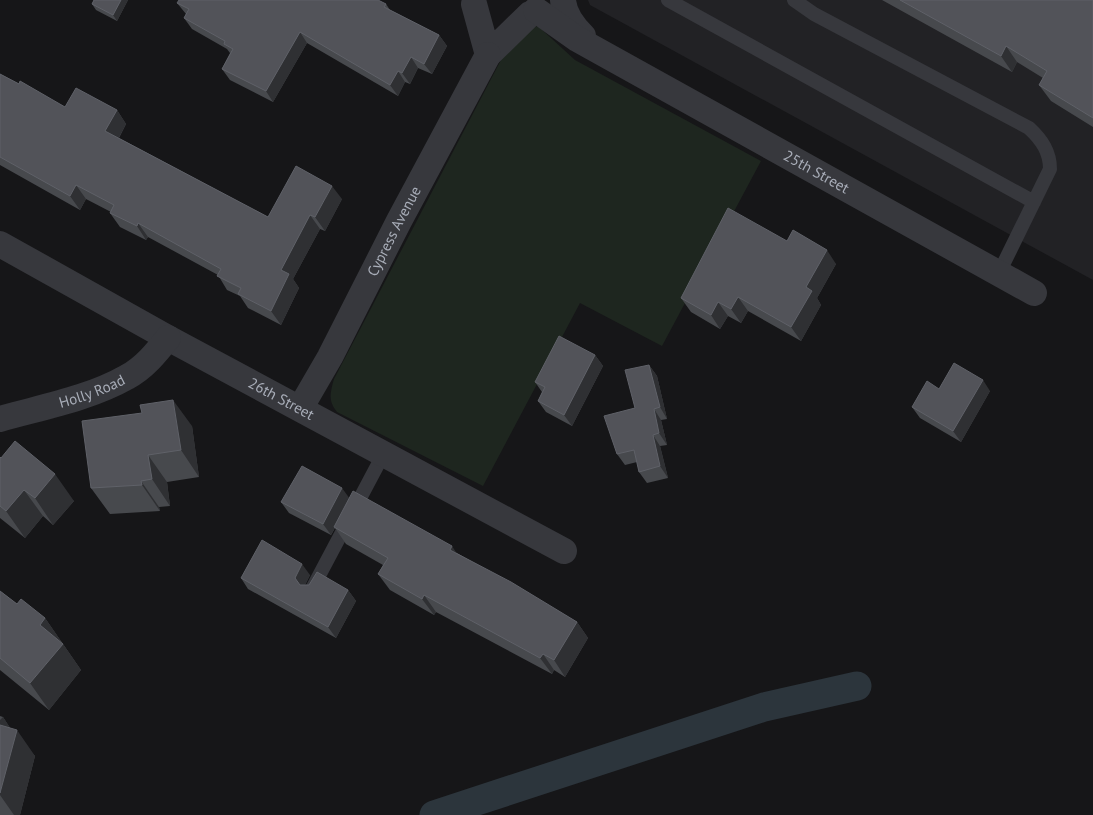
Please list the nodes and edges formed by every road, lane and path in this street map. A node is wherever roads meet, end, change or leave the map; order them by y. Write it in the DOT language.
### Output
graph roads {
  1 [pos="563,0"];
  2 [pos="668,0"];
  3 [pos="794,0"];
  4 [pos="472,2"];
  5 [pos="539,8"];
  6 [pos="598,50"];
  7 [pos="488,55"];
  8 [pos="1034,202"];
  9 [pos="0,244"];
  10 [pos="999,273"];
  11 [pos="1034,292"];
  12 [pos="168,338"];
  13 [pos="301,407"];
  14 [pos="0,420"];
  15 [pos="384,453"];
  16 [pos="564,550"];
  17 [pos="312,589"];
  1 -- 6 [label="street, 25th Street"];
  2 -- 8 [label="lane"];
  3 -- 8 [label="lane"];
  4 -- 5 [label="street"];
  4 -- 7 [label="street"];
  5 -- 6 [label="street, 25th Street"];
  5 -- 7 [label="street, Cypress Avenue"];
  6 -- 10 [label="street, 25th Street"];
  7 -- 13 [label="street, Cypress Avenue"];
  8 -- 10 [label="lane"];
  9 -- 12 [label="street, 26th Street"];
  10 -- 11 [label="street, 25th Street"];
  12 -- 13 [label="street, 26th Street"];
  12 -- 14 [label="street, Holly Road"];
  13 -- 15 [label="street, 26th Street"];
  15 -- 16 [label="street, 26th Street"];
  15 -- 17 [label="lane"];
}
